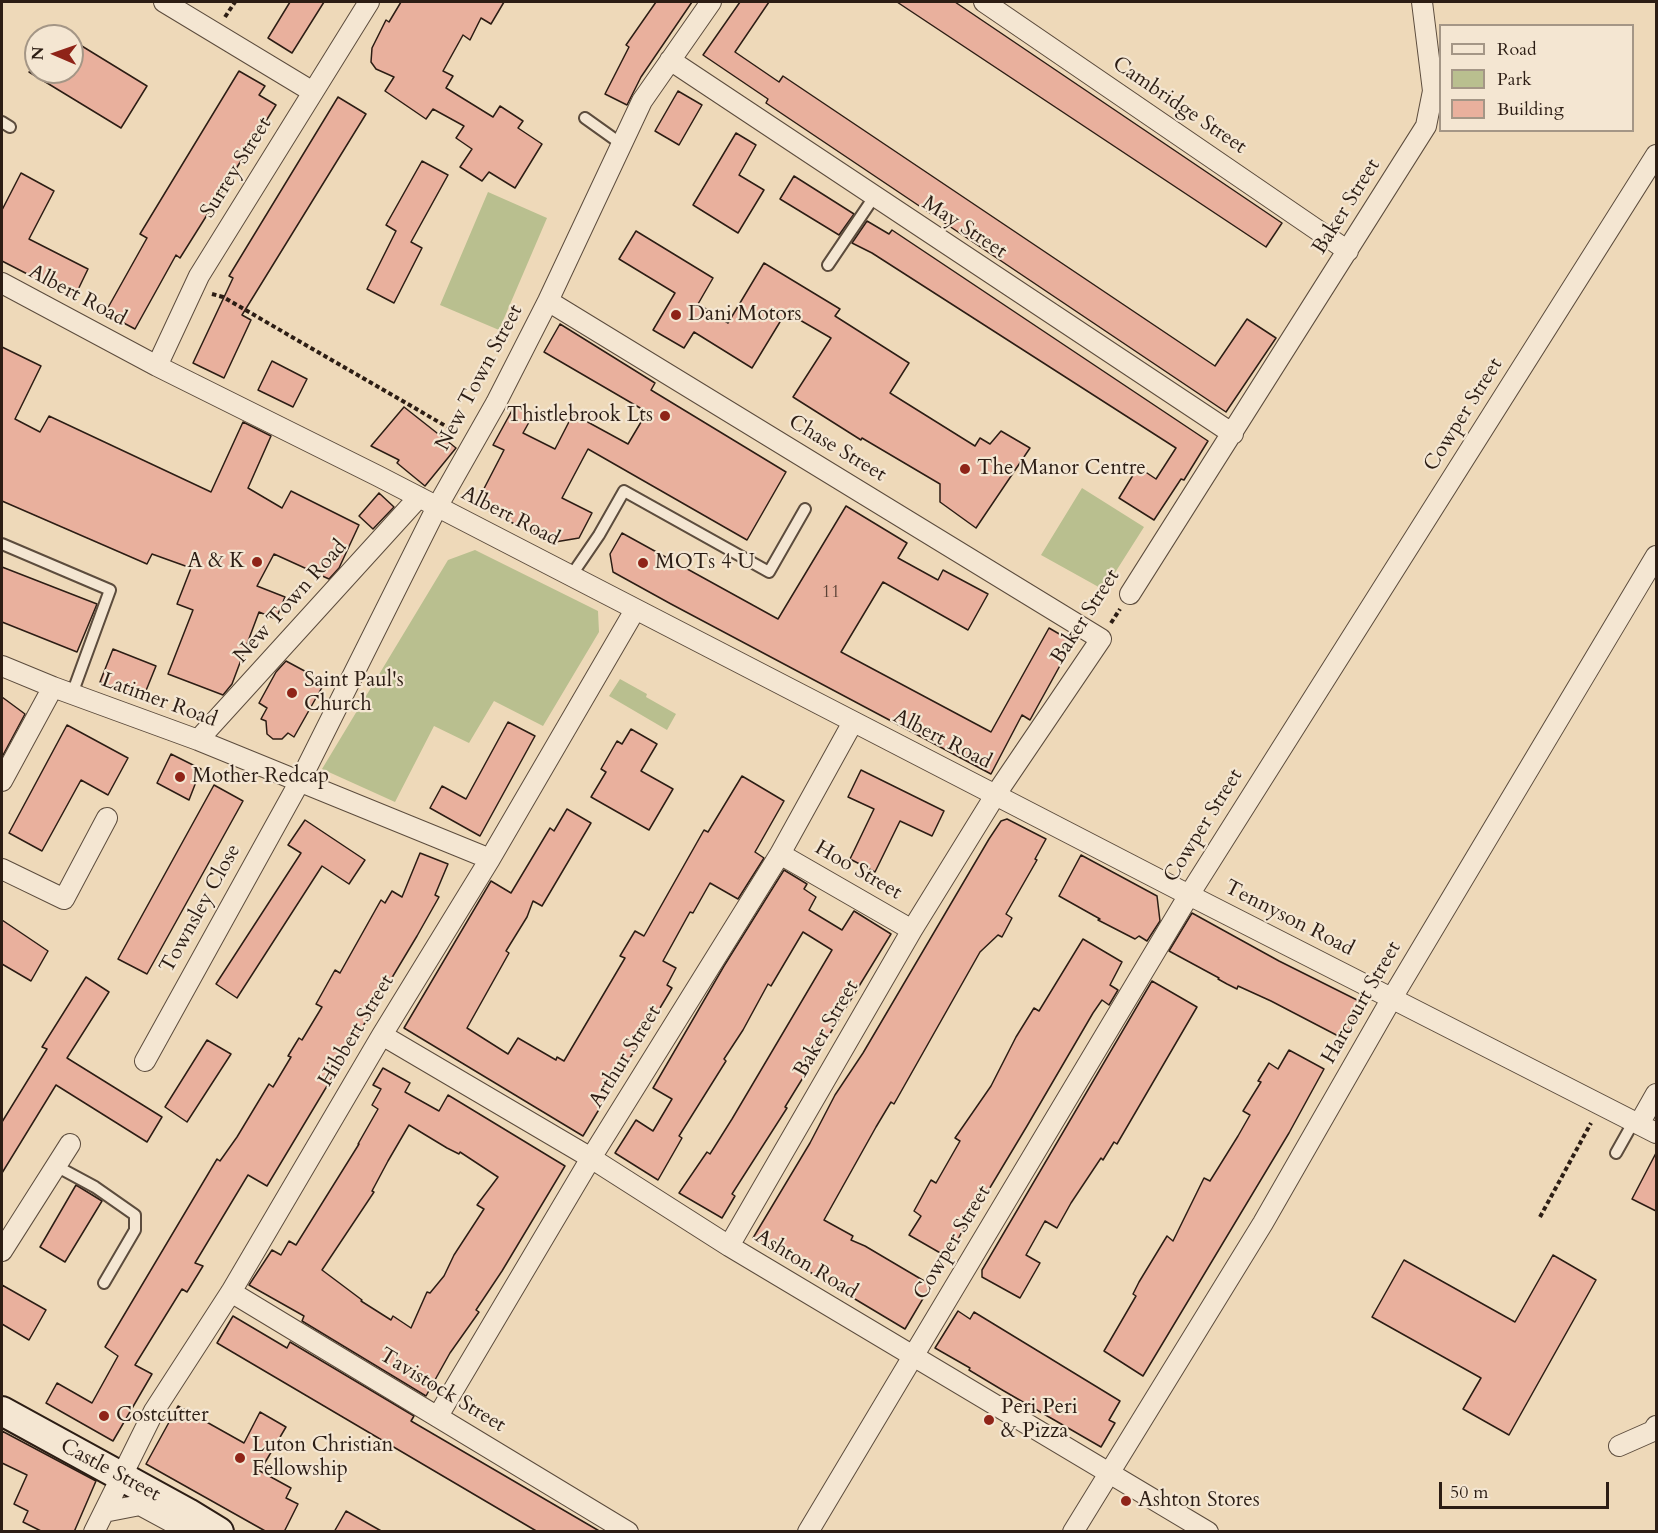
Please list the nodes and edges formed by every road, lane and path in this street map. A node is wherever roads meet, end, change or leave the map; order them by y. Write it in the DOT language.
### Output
graph roads {
  1 [pos="164,2"];
  2 [pos="369,2"];
  3 [pos="711,2"];
  4 [pos="984,2"];
  5 [pos="1422,2"];
  6 [pos="670,60"];
  7 [pos="313,92"];
  8 [pos="585,118"];
  9 [pos="620,143"];
  10 [pos="1656,155"];
  11 [pos="874,197"];
  12 [pos="1348,250"];
  13 [pos="828,265"];
  14 [pos="2,283"];
  15 [pos="194,289"];
  16 [pos="548,301"];
  17 [pos="157,366"];
  18 [pos="1233,434"];
  19 [pos="474,442"];
  20 [pos="419,497"];
  21 [pos="438,507"];
  22 [pos="805,510"];
  23 [pos="2,544"];
  24 [pos="1656,556"];
  25 [pos="571,576"];
  26 [pos="1130,594"];
  27 [pos="635,610"];
  28 [pos="1101,639"];
  29 [pos="2,666"];
  30 [pos="53,687"];
  31 [pos="72,694"];
  32 [pos="853,722"];
  33 [pos="198,740"];
  34 [pos="2,781"];
  35 [pos="300,781"];
  36 [pos="996,795"];
  37 [pos="107,818"];
  38 [pos="780,854"];
  39 [pos="490,859"];
  40 [pos="2,869"];
  41 [pos="1189,895"];
  42 [pos="912,930"];
  43 [pos="1392,998"];
  44 [pos="382,1035"];
  45 [pos="145,1061"];
  46 [pos="1656,1094"];
  47 [pos="1601,1104"];
  48 [pos="1636,1122"];
  49 [pos="1656,1133"];
  50 [pos="70,1144"];
  51 [pos="1616,1154"];
  52 [pos="591,1158"];
  53 [pos="56,1166"];
  54 [pos="1540,1217"];
  55 [pos="729,1246"];
  56 [pos="2,1251"];
  57 [pos="104,1283"];
  58 [pos="231,1292"];
  59 [pos="914,1356"];
  60 [pos="2,1411"];
  61 [pos="438,1416"];
  62 [pos="1655,1432"];
  63 [pos="1619,1446"];
  64 [pos="1108,1473"];
  65 [pos="122,1478"];
  66 [pos="104,1512"];
  67 [pos="94,1532"];
  68 [pos="190,1532"];
  69 [pos="219,1532"];
  70 [pos="628,1532"];
  71 [pos="808,1532"];
  72 [pos="1073,1532"];
  73 [pos="1209,1532"];
  1 -- 7 [label="street"];
  2 -- 7 [label="street, Surrey Street"];
  3 -- 6 [label="street, New Town Street"];
  4 -- 12 [label="street, Cambridge Street"];
  5 -- 12 [label="street, Baker Street"];
  6 -- 9 [label="street, New Town Street"];
  6 -- 11 [label="street, May Street"];
  7 -- 15 [label="street, Surrey Street"];
  8 -- 9 [label="lane"];
  9 -- 16 [label="street, New Town Street"];
  10 -- 41 [label="street, Cowper Street"];
  11 -- 13 [label="lane"];
  11 -- 18 [label="street, May Street"];
  12 -- 18 [label="street, Baker Street"];
  14 -- 17 [label="street, Albert Road"];
  15 -- 17 [label="street, Surrey Street"];
  15 -- 19 [label="path"];
  16 -- 19 [label="street, New Town Street"];
  16 -- 28 [label="street, Chase Street"];
  17 -- 20 [label="street, Albert Road"];
  18 -- 26 [label="street, Baker Street"];
  19 -- 21 [label="street, New Town Street"];
  20 -- 21 [label="street, Albert Road"];
  20 -- 33 [label="street, New Town Road"];
  21 -- 25 [label="street, Albert Road"];
  21 -- 35 [label="street, New Town Street"];
  22 -- 25 [label="lane"];
  23 -- 31 [label="lane"];
  24 -- 43 [label="street, Harcourt Street"];
  25 -- 27 [label="street, Albert Road"];
  26 -- 28 [label="path, Baker Street"];
  27 -- 32 [label="street, Albert Road"];
  27 -- 39 [label="street, Hibbert Street"];
  28 -- 36 [label="street, Baker Street"];
  29 -- 30 [label="street, Latimer Road"];
  30 -- 31 [label="street, Latimer Road"];
  30 -- 34 [label="street"];
  31 -- 33 [label="street, Latimer Road"];
  32 -- 36 [label="street, Albert Road"];
  32 -- 38 [label="street, Arthur Street"];
  33 -- 35 [label="street, Latimer Road"];
  35 -- 39 [label="street, Latimer Road"];
  35 -- 45 [label="street, Townsley Close"];
  36 -- 41 [label="street, Tennyson Road"];
  36 -- 42 [label="street, Baker Street"];
  37 -- 40 [label="street"];
  38 -- 42 [label="street, Hoo Street"];
  38 -- 52 [label="street, Arthur Street"];
  39 -- 44 [label="street, Hibbert Street"];
  41 -- 43 [label="street, Tennyson Road"];
  41 -- 59 [label="street, Cowper Street"];
  42 -- 55 [label="street, Baker Street"];
  43 -- 47 [label="street, Tennyson Road"];
  43 -- 64 [label="street, Harcourt Street"];
  44 -- 52 [label="street, Ashton Road"];
  44 -- 58 [label="street, Hibbert Street"];
  46 -- 48 [label="street"];
  47 -- 48 [label="street, Tennyson Road"];
  47 -- 54 [label="path"];
  48 -- 49 [label="street, Tennyson Road"];
  48 -- 51 [label="lane"];
  50 -- 53 [label="street"];
  52 -- 55 [label="street, Ashton Road"];
  52 -- 61 [label="street, Arthur Street"];
  53 -- 56 [label="street"];
  53 -- 57 [label="lane"];
  55 -- 59 [label="street, Ashton Road"];
  58 -- 61 [label="street, Tavistock Street"];
  58 -- 65 [label="street, Hibbert Street"];
  59 -- 64 [label="street, Ashton Road"];
  59 -- 71 [label="street, Cowper Street"];
  60 -- 65 [label="street, Castle Street"];
  61 -- 70 [label="street, Tavistock Street"];
  62 -- 63 [label="street"];
  64 -- 72 [label="street, Harcourt Street"];
  64 -- 73 [label="street, Ashton Road"];
  65 -- 66 [label="street, Hibbert Street"];
  65 -- 69 [label="street, Castle Street"];
  66 -- 67 [label="street, Hibbert Street"];
  66 -- 68 [label="street, Castle Street"];
}
